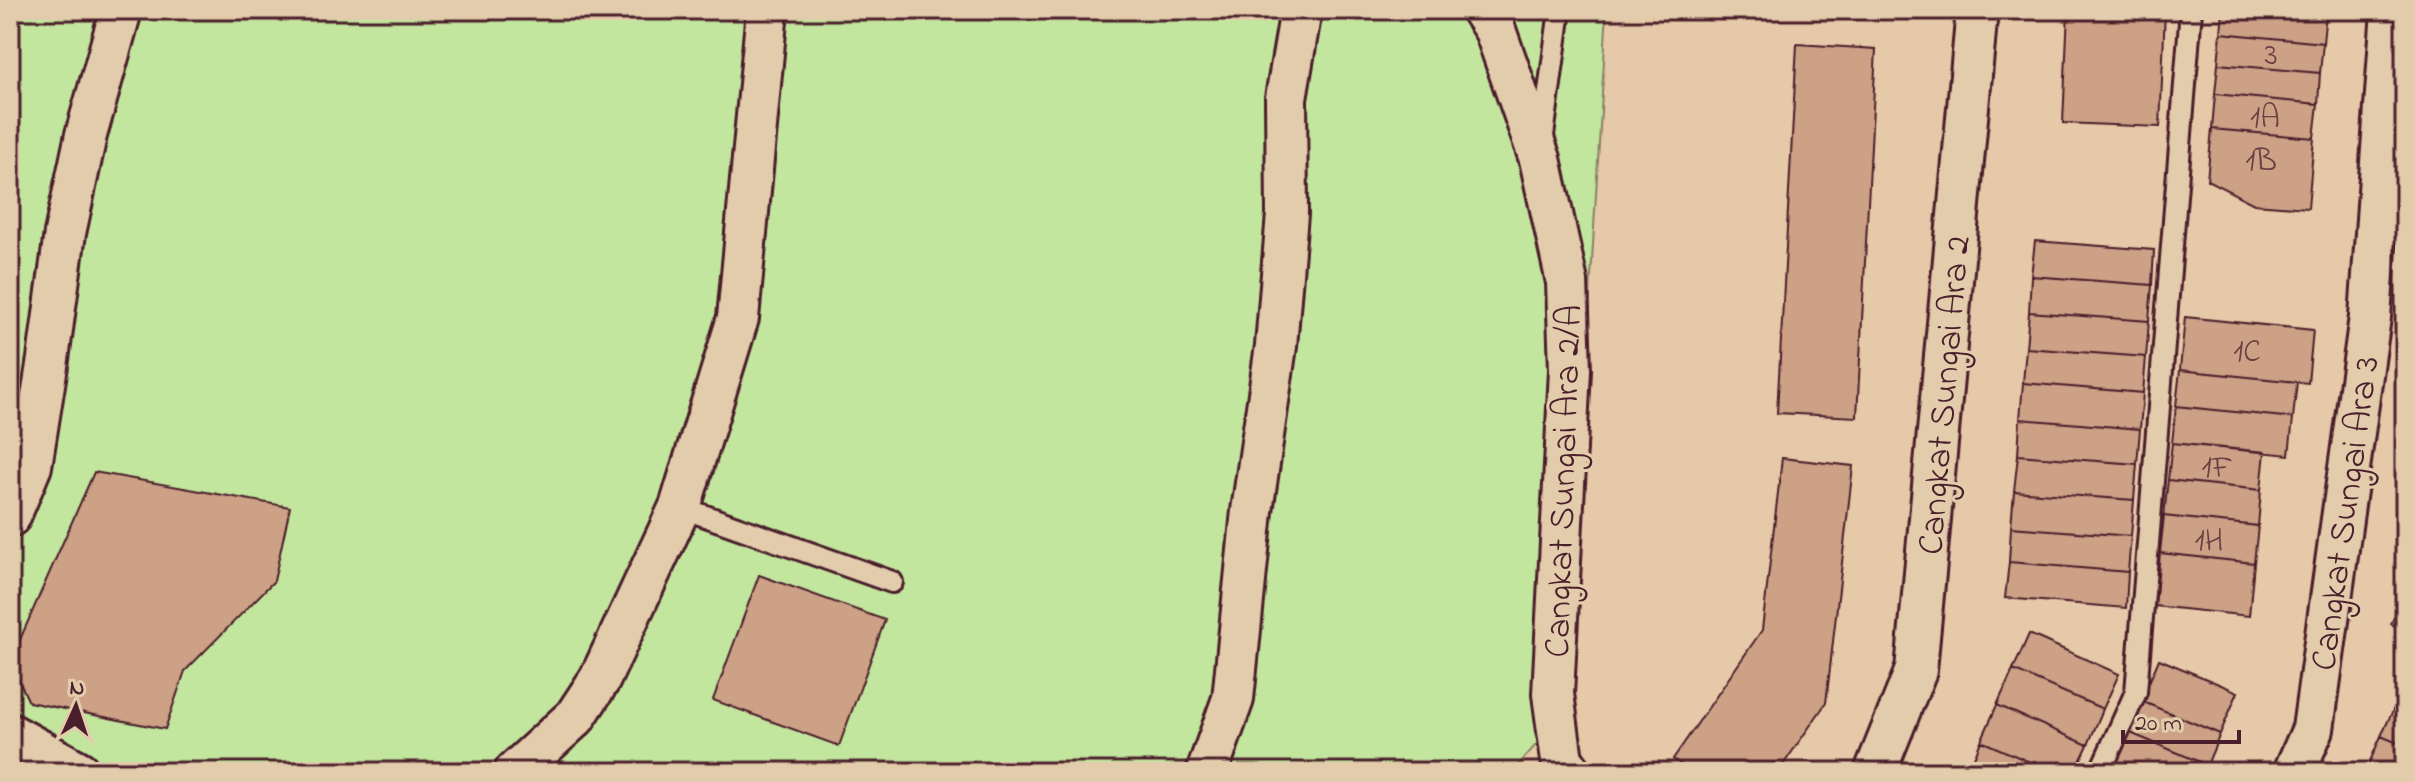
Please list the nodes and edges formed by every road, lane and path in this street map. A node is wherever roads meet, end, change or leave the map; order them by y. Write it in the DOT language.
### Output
graph roads {
  1 [pos="121,10"];
  2 [pos="767,10"];
  3 [pos="1301,10"];
  4 [pos="1482,10"];
  5 [pos="1560,10"];
  6 [pos="1977,10"];
  7 [pos="2191,10"];
  8 [pos="2392,10"];
  9 [pos="1540,159"];
  10 [pos="680,507"];
  11 [pos="10,516"];
  12 [pos="892,582"];
  13 [pos="10,734"];
  14 [pos="79,772"];
  15 [pos="515,772"];
  16 [pos="1207,772"];
  17 [pos="1571,772"];
  18 [pos="1875,772"];
  19 [pos="2100,772"];
  20 [pos="2294,772"];
  1 -- 11 [label="street"];
  2 -- 10 [label="street"];
  3 -- 16 [label="street"];
  4 -- 9 [label="street, Cangkat Sungai Ara 2/A"];
  5 -- 9 [label="lane"];
  6 -- 18 [label="street, Cangkat Sungai Ara 2"];
  7 -- 19 [label="lane"];
  8 -- 20 [label="street, Cangkat Sungai Ara 3"];
  9 -- 17 [label="street, Cangkat Sungai Ara 2/A"];
  10 -- 12 [label="lane"];
  10 -- 15 [label="street"];
  13 -- 14 [label="street"];
}
